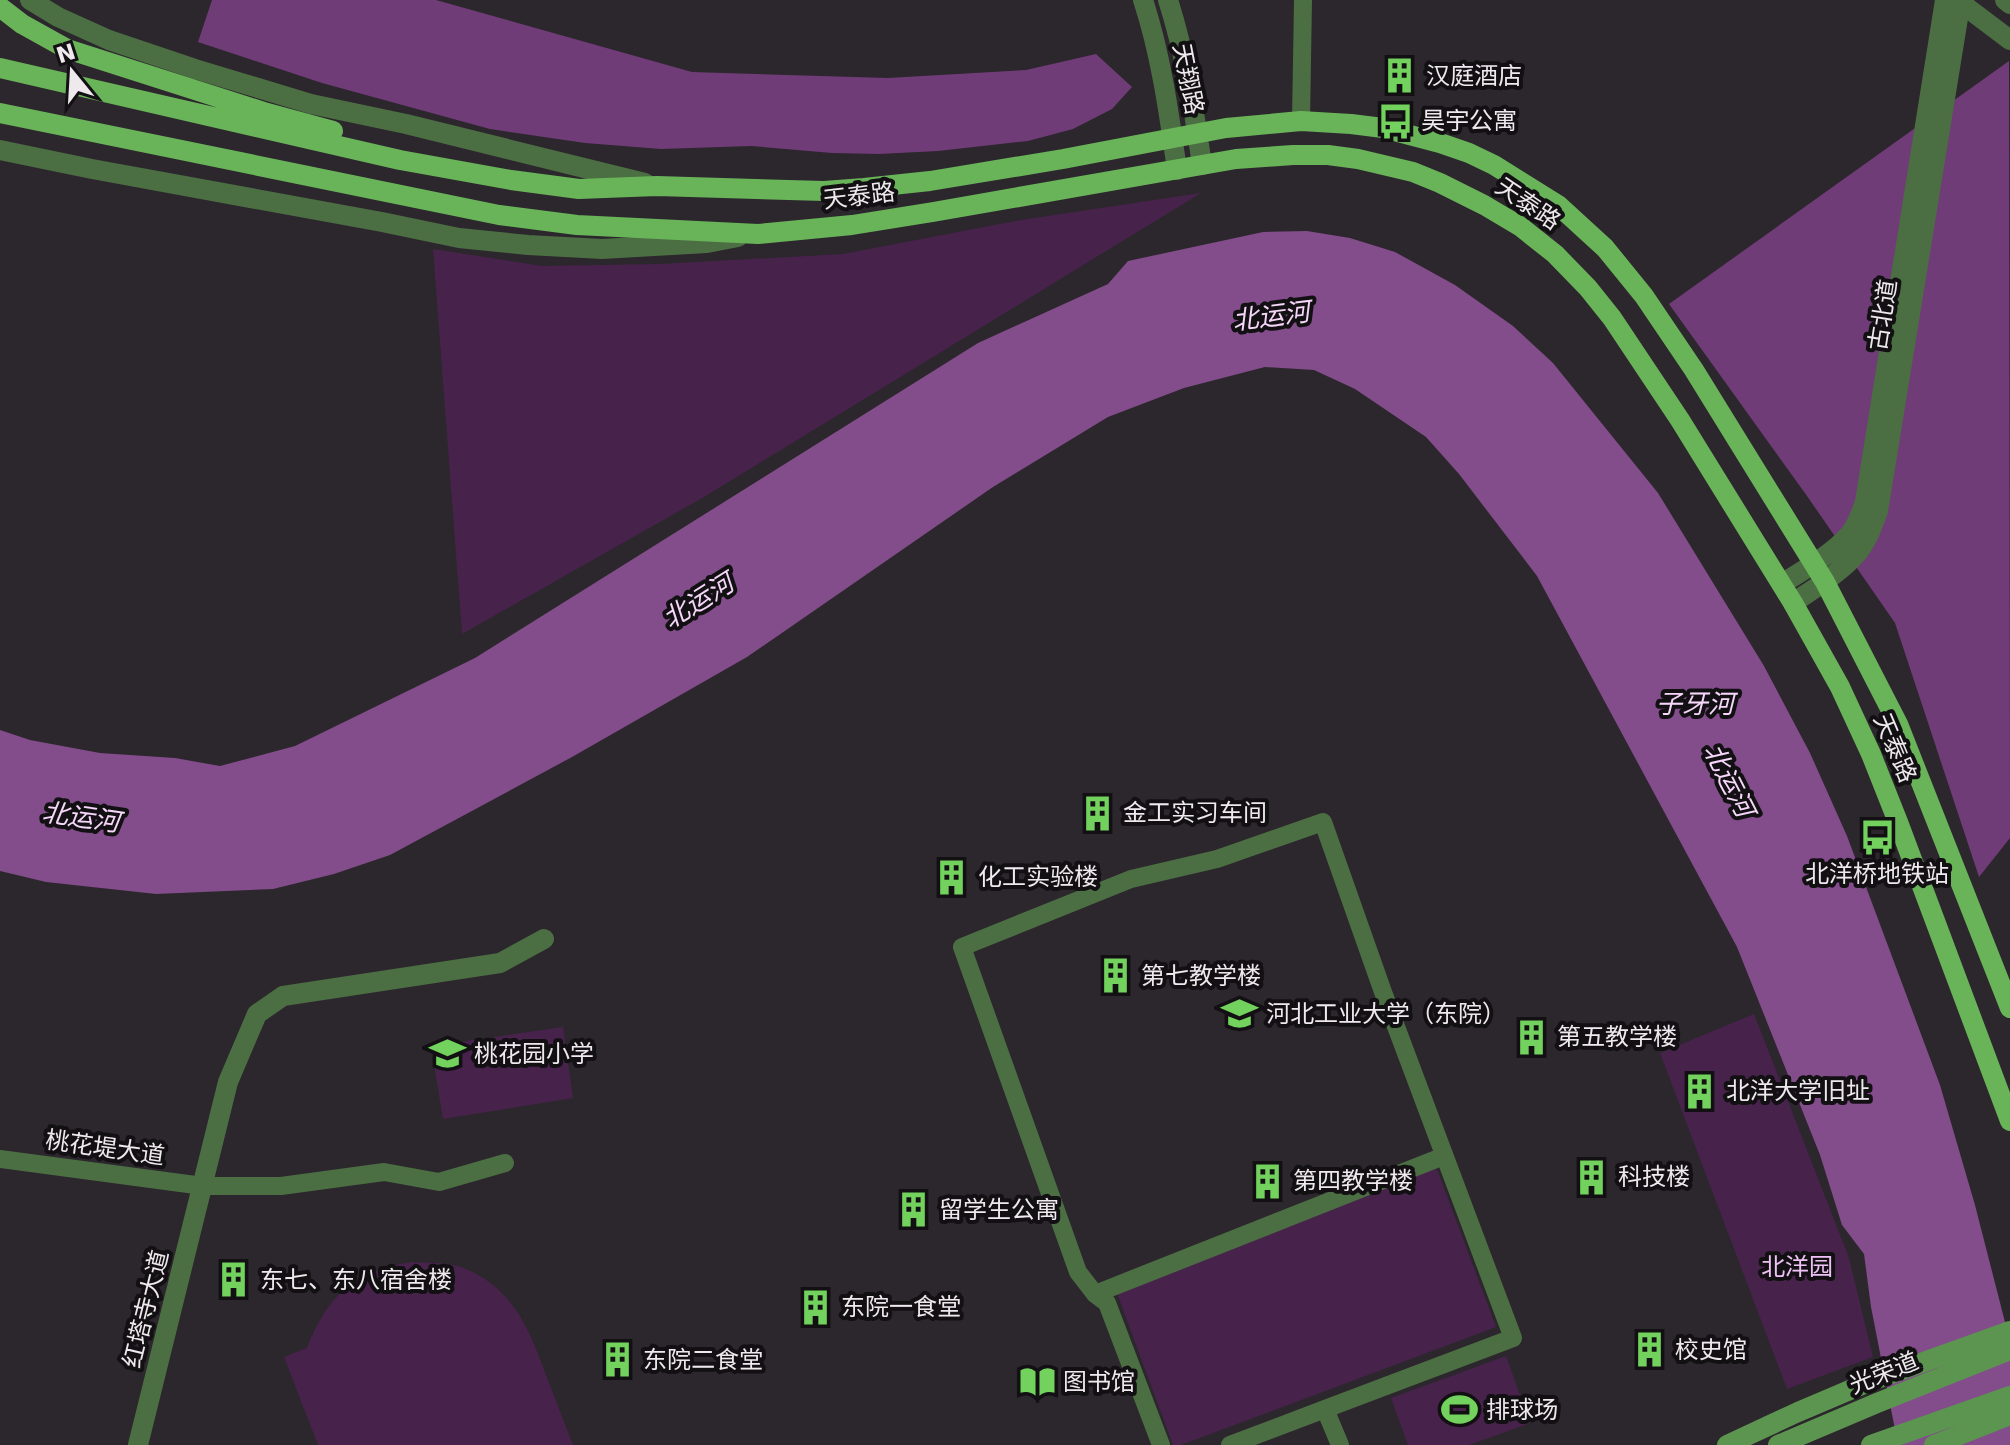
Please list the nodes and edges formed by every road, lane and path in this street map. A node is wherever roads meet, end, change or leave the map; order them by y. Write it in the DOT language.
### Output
graph roads {
  1 [pos="5,0"];
  2 [pos="30,0"];
  3 [pos="1143,0"];
  4 [pos="1168,0"];
  5 [pos="1303,0"];
  6 [pos="1984,0"];
  7 [pos="1956,1"];
  8 [pos="0,5"];
  9 [pos="2010,38"];
  10 [pos="0,68"];
  11 [pos="0,113"];
  12 [pos="1301,121"];
  13 [pos="1197,133"];
  14 [pos="1173,138"];
  15 [pos="0,150"];
  16 [pos="1202,165"];
  17 [pos="1177,170"];
  18 [pos="511,180"];
  19 [pos="657,186"];
  20 [pos="758,234"];
  21 [pos="1814,564"];
  22 [pos="1825,582"];
  23 [pos="1782,584"];
  24 [pos="1793,603"];
  25 [pos="544,939"];
  26 [pos="2010,1008"];
  27 [pos="2010,1121"];
  28 [pos="1444,1156"];
  29 [pos="0,1159"];
  30 [pos="505,1163"];
  31 [pos="203,1186"];
  32 [pos="1095,1294"];
  33 [pos="2010,1331"];
  34 [pos="2010,1350"];
  35 [pos="2010,1396"];
  36 [pos="1325,1409"];
  37 [pos="2010,1415"];
  38 [pos="1880,1442"];
  39 [pos="138,1445"];
  40 [pos="1161,1445"];
  41 [pos="1230,1445"];
  42 [pos="1340,1445"];
  43 [pos="1727,1445"];
  44 [pos="1778,1445"];
  45 [pos="1934,1445"];
  1 -- 8 [label="street"];
  2 -- 19 [label="street"];
  3 -- 14 [label="street, 天翔路"];
  4 -- 13 [label="street, 天翔路"];
  5 -- 12 [label="street"];
  6 -- 9 [label="street"];
  7 -- 9 [label="street"];
  7 -- 21 [label="street, 古北道"];
  7 -- 22 [label="street, 古北道"];
  8 -- 18 [label="main road"];
  10 -- 18 [label="main road"];
  11 -- 20 [label="main road, 天泰路"];
  12 -- 13 [label="main road, 天泰路"];
  12 -- 21 [label="main road, 天泰路"];
  13 -- 14 [label="main road, 天泰路"];
  13 -- 16 [label="street, 天翔路"];
  14 -- 17 [label="street, 天翔路"];
  14 -- 19 [label="main road, 天泰路"];
  15 -- 20 [label="street"];
  16 -- 17 [label="main road, 天泰路"];
  16 -- 23 [label="main road, 天泰路"];
  17 -- 20 [label="main road, 天泰路"];
  18 -- 19 [label="main road, 天泰路"];
  21 -- 22 [label="main road, 天泰路"];
  21 -- 23 [label="street, 古北道"];
  22 -- 24 [label="street, 古北道"];
  22 -- 26 [label="main road, 天泰路"];
  23 -- 24 [label="main road, 天泰路"];
  24 -- 27 [label="main road, 天泰路"];
  25 -- 31 [label="street, 红塔寺大道"];
  28 -- 32 [label="street"];
  28 -- 32 [label="street"];
  28 -- 36 [label="street"];
  29 -- 31 [label="street, 桃花堤大道"];
  30 -- 31 [label="street, 桃花堤大道"];
  31 -- 39 [label="street, 红塔寺大道"];
  32 -- 40 [label="street"];
  33 -- 43 [label="main road"];
  34 -- 44 [label="main road, 光荣道"];
  35 -- 38 [label="main road"];
  36 -- 41 [label="street"];
  36 -- 42 [label="street"];
  37 -- 45 [label="main road"];
}
